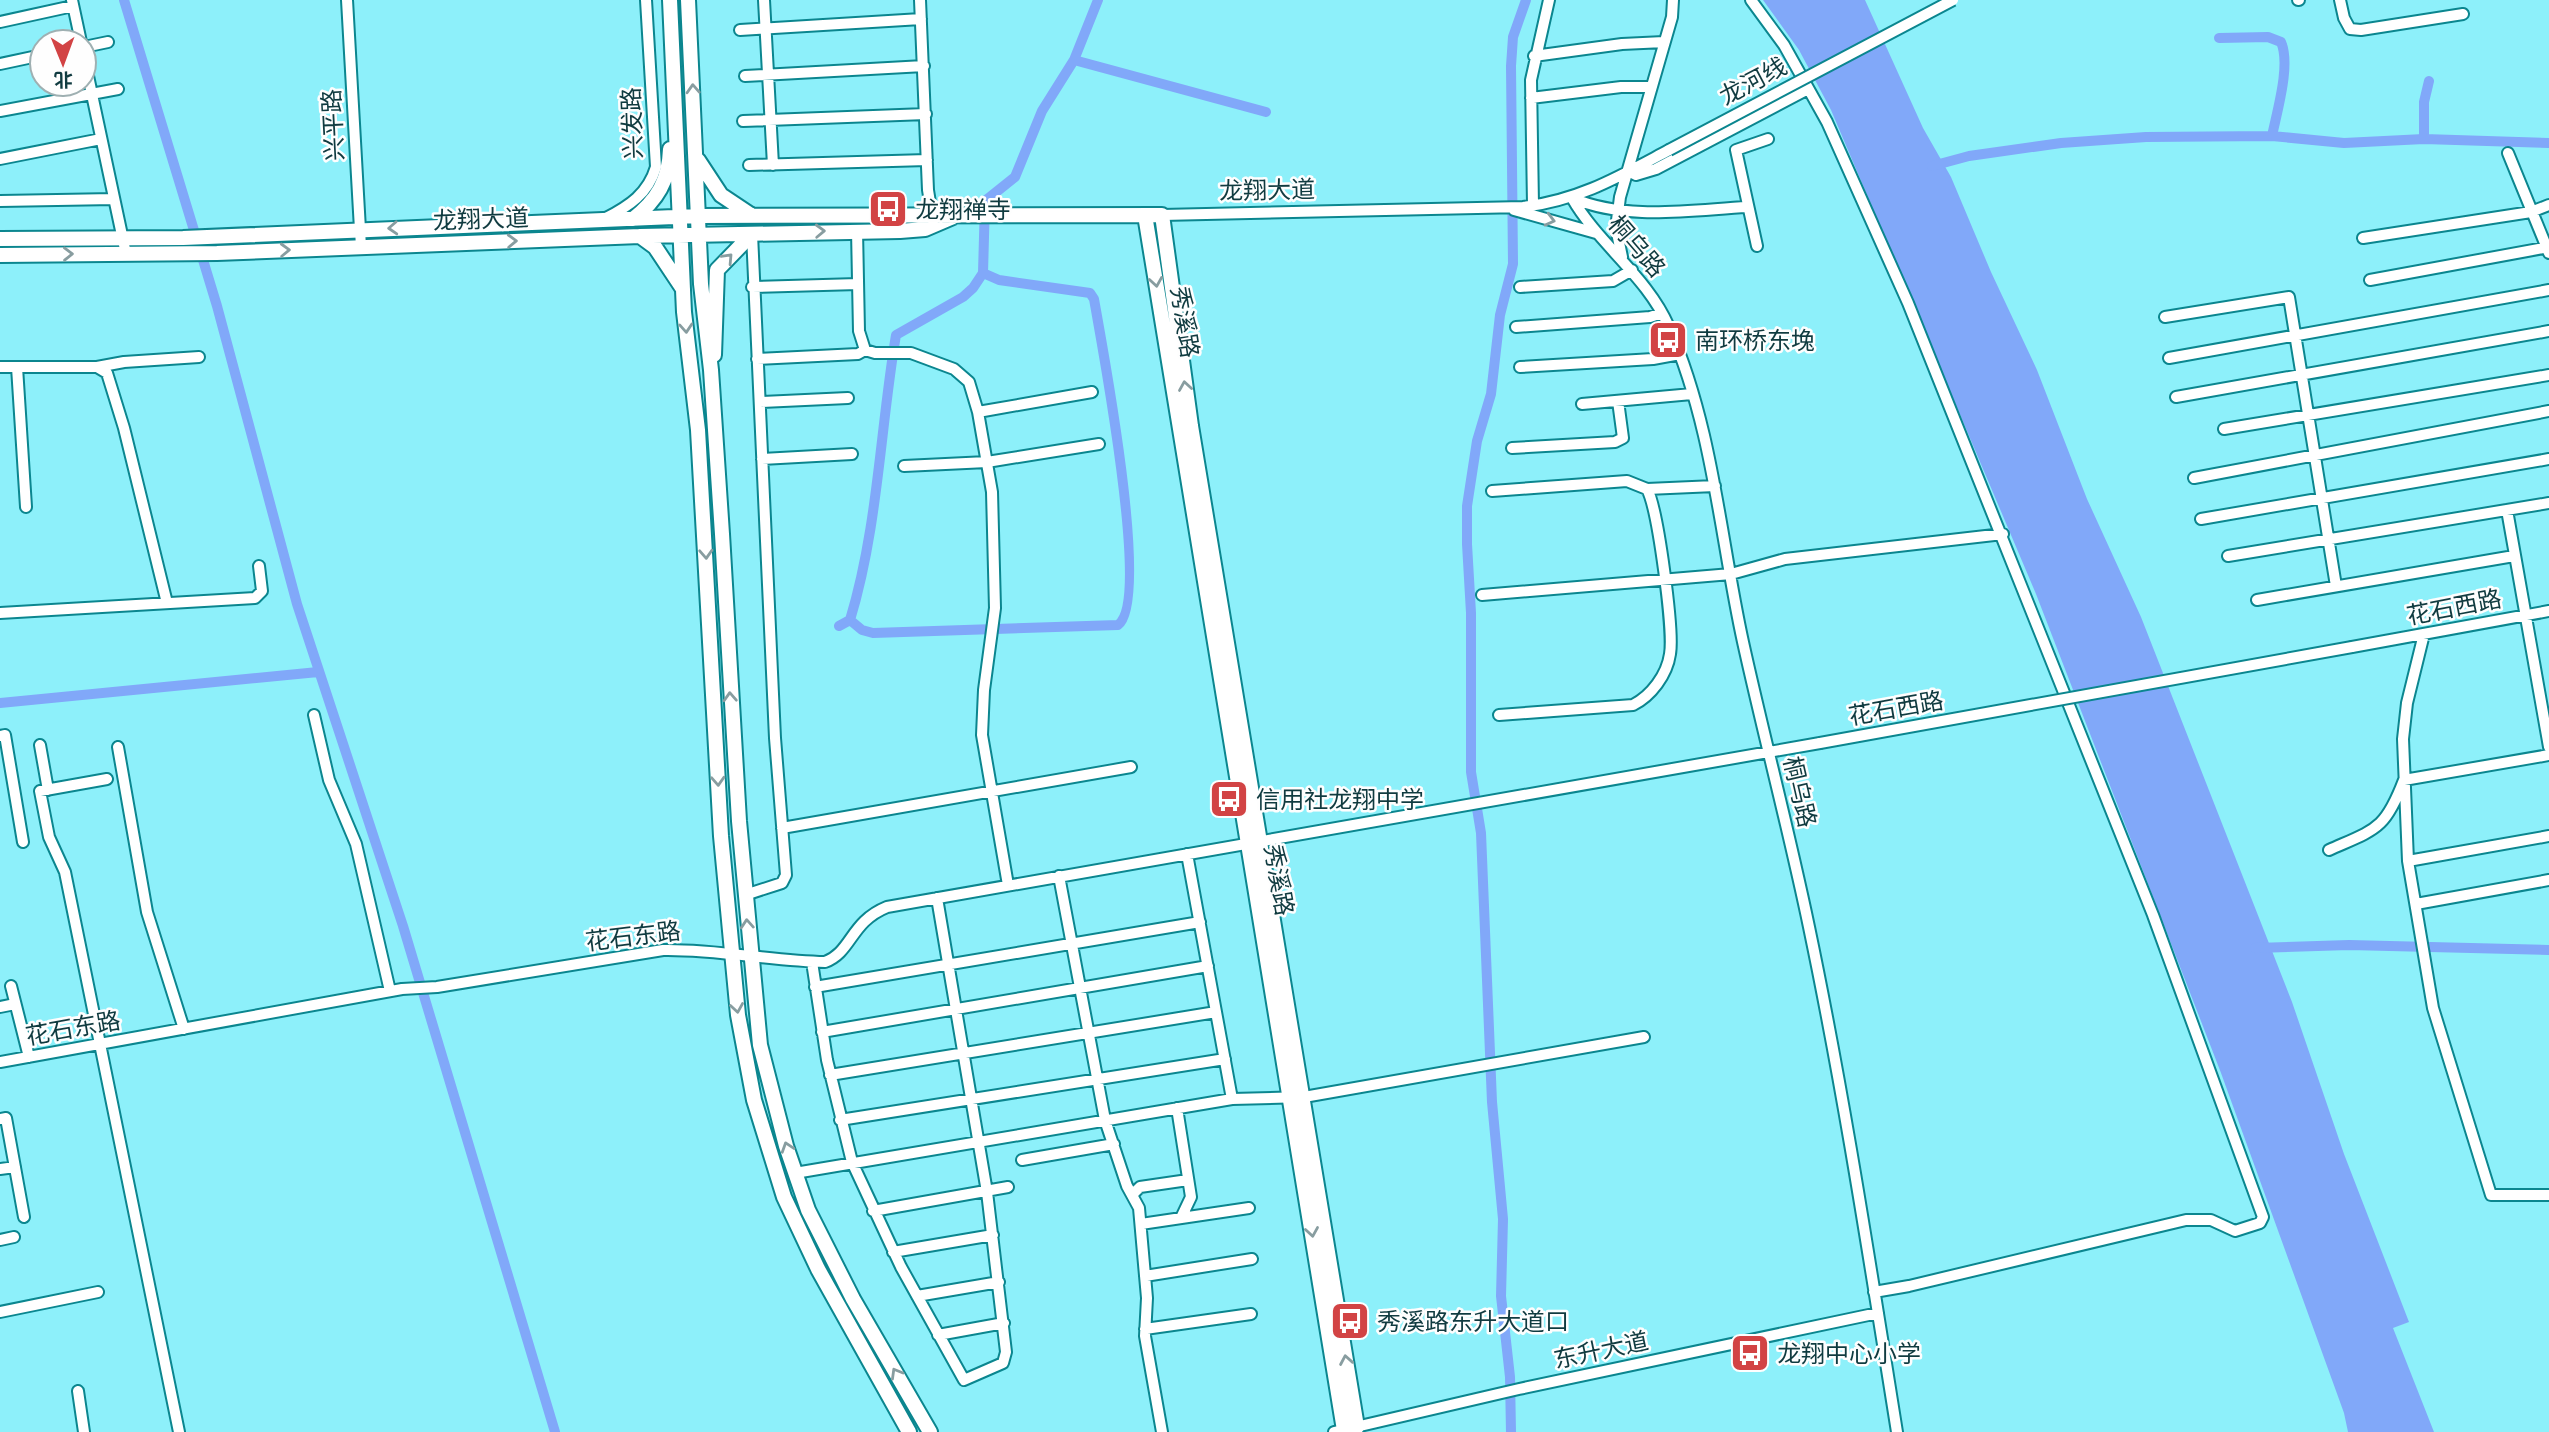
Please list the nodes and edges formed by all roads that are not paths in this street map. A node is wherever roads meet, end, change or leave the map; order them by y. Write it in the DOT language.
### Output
graph roads {
  1 [pos="348,0"];
  2 [pos="646,0"];
  3 [pos="670,0"];
  4 [pos="688,0"];
  5 [pos="764,0"];
  6 [pos="920,0"];
  7 [pos="1549,0"];
  8 [pos="1673,0"];
  9 [pos="1751,0"];
  10 [pos="1953,0"];
  11 [pos="2340,0"];
  12 [pos="73,3"];
  13 [pos="2463,15"];
  14 [pos="921,19"];
  15 [pos="0,22"];
  16 [pos="78,28"];
  17 [pos="765,29"];
  18 [pos="740,30"];
  19 [pos="1664,42"];
  20 [pos="108,43"];
  21 [pos="98,45"];
  22 [pos="1534,57"];
  23 [pos="28,58"];
  24 [pos="0,64"];
  25 [pos="924,66"];
  26 [pos="673,71"];
  27 [pos="768,75"];
  28 [pos="745,76"];
  29 [pos="1649,87"];
  30 [pos="118,89"];
  31 [pos="1808,89"];
  32 [pos="98,93"];
  33 [pos="70,98"];
  34 [pos="93,98"];
  35 [pos="1531,98"];
  36 [pos="0,111"];
  37 [pos="926,114"];
  38 [pos="771,120"];
  39 [pos="743,121"];
  40 [pos="102,139"];
  41 [pos="1768,139"];
  42 [pos="2508,153"];
  43 [pos="696,157"];
  44 [pos="0,159"];
  45 [pos="927,160"];
  46 [pos="749,165"];
  47 [pos="773,165"];
  48 [pos="1628,171"];
  49 [pos="1572,198"];
  50 [pos="114,199"];
  51 [pos="0,201"];
  52 [pos="2549,205"];
  53 [pos="1528,206"];
  54 [pos="1501,207"];
  55 [pos="1748,207"];
  56 [pos="1618,211"];
  57 [pos="2531,212"];
  58 [pos="752,215"];
  59 [pos="1145,215"];
  60 [pos="1162,215"];
  61 [pos="698,216"];
  62 [pos="681,217"];
  63 [pos="633,219"];
  64 [pos="603,220"];
  65 [pos="933,220"];
  66 [pos="360,230"];
  67 [pos="857,230"];
  68 [pos="1599,233"];
  69 [pos="752,234"];
  70 [pos="681,235"];
  71 [pos="699,235"];
  72 [pos="640,236"];
  73 [pos="2363,237"];
  74 [pos="0,239"];
  75 [pos="124,246"];
  76 [pos="1757,246"];
  77 [pos="361,247"];
  78 [pos="2548,249"];
  79 [pos="0,255"];
  80 [pos="1623,260"];
  81 [pos="1632,270"];
  82 [pos="2370,280"];
  83 [pos="858,284"];
  84 [pos="752,287"];
  85 [pos="1520,287"];
  86 [pos="683,289"];
  87 [pos="2549,290"];
  88 [pos="1662,313"];
  89 [pos="2165,317"];
  90 [pos="1516,327"];
  91 [pos="2549,331"];
  92 [pos="2296,337"];
  93 [pos="865,350"];
  94 [pos="1680,354"];
  95 [pos="199,357"];
  96 [pos="2169,358"];
  97 [pos="757,359"];
  98 [pos="0,367"];
  99 [pos="17,367"];
  100 [pos="97,367"];
  101 [pos="1520,367"];
  102 [pos="711,370"];
  103 [pos="2549,374"];
  104 [pos="2302,376"];
  105 [pos="1092,392"];
  106 [pos="1692,394"];
  107 [pos="2176,397"];
  108 [pos="848,398"];
  109 [pos="1618,401"];
  110 [pos="760,402"];
  111 [pos="1582,404"];
  112 [pos="2549,411"];
  113 [pos="978,412"];
  114 [pos="2308,414"];
  115 [pos="2224,429"];
  116 [pos="1099,444"];
  117 [pos="1512,448"];
  118 [pos="852,454"];
  119 [pos="2315,455"];
  120 [pos="762,459"];
  121 [pos="2549,459"];
  122 [pos="988,462"];
  123 [pos="904,466"];
  124 [pos="2194,478"];
  125 [pos="1715,485"];
  126 [pos="1647,489"];
  127 [pos="1492,491"];
  128 [pos="2322,498"];
  129 [pos="2549,503"];
  130 [pos="26,507"];
  131 [pos="2507,510"];
  132 [pos="2200,519"];
  133 [pos="2003,534"];
  134 [pos="2329,539"];
  135 [pos="2228,556"];
  136 [pos="2514,556"];
  137 [pos="260,566"];
  138 [pos="1731,574"];
  139 [pos="1664,580"];
  140 [pos="2336,586"];
  141 [pos="1482,595"];
  142 [pos="2257,600"];
  143 [pos="167,603"];
  144 [pos="2549,611"];
  145 [pos="0,613"];
  146 [pos="2525,615"];
  147 [pos="2424,634"];
  148 [pos="314,715"];
  149 [pos="1499,715"];
  150 [pos="0,736"];
  151 [pos="40,746"];
  152 [pos="118,747"];
  153 [pos="2549,747"];
  154 [pos="1769,751"];
  155 [pos="2549,755"];
  156 [pos="1131,767"];
  157 [pos="107,779"];
  158 [pos="2404,780"];
  159 [pos="48,790"];
  160 [pos="992,792"];
  161 [pos="782,828"];
  162 [pos="2549,836"];
  163 [pos="23,842"];
  164 [pos="1255,842"];
  165 [pos="2329,850"];
  166 [pos="1187,854"];
  167 [pos="2408,861"];
  168 [pos="1059,876"];
  169 [pos="2549,880"];
  170 [pos="1008,886"];
  171 [pos="745,895"];
  172 [pos="937,898"];
  173 [pos="2416,904"];
  174 [pos="1200,922"];
  175 [pos="1072,944"];
  176 [pos="731,957"];
  177 [pos="750,958"];
  178 [pos="812,962"];
  179 [pos="948,965"];
  180 [pos="1208,966"];
  181 [pos="11,986"];
  182 [pos="814,987"];
  183 [pos="1080,988"];
  184 [pos="390,991"];
  185 [pos="15,1004"];
  186 [pos="0,1007"];
  187 [pos="956,1009"];
  188 [pos="1216,1012"];
  189 [pos="184,1029"];
  190 [pos="822,1032"];
  191 [pos="1088,1032"];
  192 [pos="1644,1037"];
  193 [pos="101,1044"];
  194 [pos="963,1053"];
  195 [pos="29,1057"];
  196 [pos="1225,1059"];
  197 [pos="0,1062"];
  198 [pos="830,1075"];
  199 [pos="1097,1079"];
  200 [pos="1298,1098"];
  201 [pos="971,1099"];
  202 [pos="1232,1099"];
  203 [pos="1177,1108"];
  204 [pos="0,1119"];
  205 [pos="840,1120"];
  206 [pos="1105,1120"];
  207 [pos="978,1141"];
  208 [pos="1114,1144"];
  209 [pos="1022,1160"];
  210 [pos="852,1162"];
  211 [pos="15,1167"];
  212 [pos="0,1169"];
  213 [pos="795,1173"];
  214 [pos="1188,1180"];
  215 [pos="1007,1187"];
  216 [pos="986,1191"];
  217 [pos="1134,1193"];
  218 [pos="2549,1195"];
  219 [pos="1191,1197"];
  220 [pos="1249,1208"];
  221 [pos="873,1211"];
  222 [pos="1211,1214"];
  223 [pos="24,1217"];
  224 [pos="1181,1218"];
  225 [pos="1140,1224"];
  226 [pos="993,1235"];
  227 [pos="14,1237"];
  228 [pos="0,1240"];
  229 [pos="893,1252"];
  230 [pos="1251,1259"];
  231 [pos="1145,1276"];
  232 [pos="999,1282"];
  233 [pos="97,1292"];
  234 [pos="1874,1292"];
  235 [pos="917,1296"];
  236 [pos="0,1312"];
  237 [pos="1878,1313"];
  238 [pos="1251,1314"];
  239 [pos="1004,1323"];
  240 [pos="1145,1329"];
  241 [pos="938,1335"];
  242 [pos="78,1391"];
  243 [pos="1345,1430"];
  244 [pos="84,1432"];
  245 [pos="179,1432"];
  246 [pos="909,1432"];
  247 [pos="930,1432"];
  248 [pos="1162,1432"];
  249 [pos="1897,1432"];
  1 -- 66 [label="street, 兴平路"];
  2 -- 64 [label="street, 兴发路"];
  3 -- 26 [label="main road"];
  43 -- 4 [label="main road, one-way"];
  5 -- 17 [label="street"];
  6 -- 14 [label="street"];
  7 -- 22 [label="street"];
  8 -- 19 [label="street"];
  9 -- 31 [label="street"];
  10 -- 48 [label="street, 龙河线, bridge"];
  11 -- 13 [label="street"];
  12 -- 15 [label="street"];
  12 -- 16 [label="street"];
  14 -- 17 [label="street"];
  14 -- 25 [label="street"];
  17 -- 18 [label="street"];
  17 -- 27 [label="street"];
  19 -- 22 [label="street"];
  19 -- 29 [label="street"];
  20 -- 21 [label="street"];
  22 -- 35 [label="street"];
  23 -- 24 [label="street"];
  25 -- 27 [label="street"];
  25 -- 37 [label="street"];
  26 -- 62 [label="main road"];
  26 -- 63 [label="main road"];
  27 -- 28 [label="street"];
  27 -- 38 [label="street"];
  29 -- 35 [label="street"];
  29 -- 48 [label="street"];
  30 -- 32 [label="street"];
  31 -- 48 [label="street"];
  31 -- 133 [label="street"];
  33 -- 36 [label="street"];
  34 -- 40 [label="street"];
  35 -- 53 [label="street"];
  37 -- 38 [label="street"];
  37 -- 45 [label="street"];
  38 -- 39 [label="street"];
  38 -- 47 [label="street"];
  40 -- 44 [label="street"];
  40 -- 50 [label="street"];
  41 -- 55 [label="street"];
  42 -- 57 [label="street"];
  43 -- 58 [label="main road"];
  43 -- 61 [label="main road"];
  45 -- 47 [label="street"];
  45 -- 65 [label="street"];
  46 -- 47 [label="street"];
  48 -- 49 [label="street, 龙河线"];
  48 -- 56 [label="street"];
  49 -- 53 [label="street, 龙翔大道"];
  49 -- 56 [label="street"];
  49 -- 68 [label="street, 桐乌路"];
  50 -- 51 [label="street"];
  50 -- 75 [label="street"];
  52 -- 57 [label="street"];
  53 -- 54 [label="street, 龙翔大道"];
  54 -- 60 [label="street, 龙翔大道"];
  54 -- 68 [label="street, one-way"];
  55 -- 56 [label="street"];
  55 -- 76 [label="street"];
  56 -- 80 [label="street"];
  57 -- 73 [label="street"];
  57 -- 78 [label="street"];
  58 -- 61 [label="main road, 龙翔大道"];
  58 -- 65 [label="main road, 龙翔大道"];
  59 -- 60 [label="main road, 龙翔大道"];
  59 -- 65 [label="main road, 龙翔大道"];
  59 -- 164 [label="main road, 秀溪路, one-way"];
  164 -- 60 [label="main road, 秀溪路, one-way"];
  61 -- 62 [label="main road, 龙翔大道"];
  61 -- 71 [label="main road"];
  62 -- 63 [label="main road, 龙翔大道"];
  62 -- 70 [label="main road"];
  63 -- 64 [label="main road, 龙翔大道"];
  64 -- 66 [label="main road, 龙翔大道, one-way"];
  65 -- 67 [label="main road, 龙翔大道"];
  66 -- 75 [label="main road, 龙翔大道"];
  66 -- 77 [label="street, 兴平路"];
  69 -- 67 [label="main road, 龙翔大道, one-way"];
  67 -- 83 [label="street"];
  68 -- 80 [label="street, 桐乌路"];
  69 -- 71 [label="main road, 龙翔大道"];
  69 -- 84 [label="street"];
  102 -- 69 [label="main road, one-way"];
  70 -- 71 [label="main road, 龙翔大道"];
  70 -- 72 [label="main road, 龙翔大道"];
  70 -- 86 [label="main road"];
  71 -- 102 [label="main road"];
  77 -- 72 [label="main road, 龙翔大道, one-way"];
  72 -- 86 [label="main road"];
  74 -- 75 [label="main road, 龙翔大道"];
  75 -- 77 [label="main road, 龙翔大道, one-way"];
  79 -- 75 [label="main road, 龙翔大道, one-way"];
  78 -- 82 [label="street"];
  80 -- 81 [label="street, 桐乌路"];
  81 -- 85 [label="street"];
  81 -- 88 [label="street, 桐乌路"];
  83 -- 84 [label="street"];
  83 -- 93 [label="street"];
  84 -- 97 [label="street"];
  86 -- 176 [label="main road, one-way"];
  87 -- 92 [label="street"];
  88 -- 90 [label="street"];
  88 -- 94 [label="street, 桐乌路"];
  89 -- 92 [label="street"];
  91 -- 104 [label="street"];
  92 -- 96 [label="street"];
  92 -- 104 [label="street"];
  93 -- 97 [label="street"];
  93 -- 113 [label="street"];
  94 -- 101 [label="street"];
  94 -- 106 [label="street, 桐乌路"];
  95 -- 100 [label="street"];
  97 -- 110 [label="street"];
  98 -- 99 [label="street"];
  99 -- 100 [label="street"];
  99 -- 130 [label="street"];
  100 -- 143 [label="street"];
  171 -- 102 [label="main road, one-way"];
  103 -- 114 [label="street"];
  104 -- 107 [label="street"];
  104 -- 114 [label="street"];
  105 -- 113 [label="street"];
  106 -- 109 [label="street"];
  106 -- 125 [label="street, 桐乌路"];
  108 -- 110 [label="street"];
  109 -- 111 [label="street"];
  109 -- 117 [label="street"];
  110 -- 120 [label="street"];
  112 -- 119 [label="street"];
  113 -- 122 [label="street"];
  114 -- 115 [label="street"];
  114 -- 119 [label="street"];
  116 -- 122 [label="street"];
  118 -- 120 [label="street"];
  119 -- 124 [label="street"];
  119 -- 128 [label="street"];
  120 -- 161 [label="street"];
  121 -- 128 [label="street"];
  122 -- 123 [label="street"];
  122 -- 160 [label="street"];
  125 -- 126 [label="street"];
  125 -- 138 [label="street, 桐乌路"];
  126 -- 127 [label="street"];
  126 -- 139 [label="street"];
  128 -- 132 [label="street"];
  128 -- 134 [label="street"];
  129 -- 131 [label="street"];
  131 -- 134 [label="street"];
  131 -- 136 [label="street"];
  133 -- 138 [label="street"];
  133 -- 234 [label="street"];
  134 -- 135 [label="street"];
  134 -- 140 [label="street"];
  136 -- 140 [label="street"];
  136 -- 146 [label="street"];
  137 -- 143 [label="street"];
  138 -- 139 [label="street"];
  138 -- 154 [label="street, 桐乌路"];
  139 -- 141 [label="street"];
  139 -- 149 [label="street"];
  140 -- 142 [label="street"];
  143 -- 145 [label="street"];
  144 -- 146 [label="street, 花石西路"];
  146 -- 147 [label="street, 花石西路"];
  146 -- 153 [label="street"];
  147 -- 154 [label="street, 花石西路, bridge"];
  147 -- 158 [label="street"];
  148 -- 184 [label="street"];
  150 -- 163 [label="street"];
  151 -- 159 [label="street"];
  152 -- 189 [label="street"];
  154 -- 164 [label="street, 花石西路"];
  154 -- 234 [label="street, 桐乌路"];
  155 -- 158 [label="street"];
  156 -- 160 [label="street"];
  157 -- 159 [label="street"];
  158 -- 165 [label="street"];
  158 -- 167 [label="street"];
  159 -- 193 [label="street"];
  160 -- 161 [label="street"];
  160 -- 170 [label="street"];
  161 -- 171 [label="street"];
  162 -- 167 [label="street"];
  164 -- 166 [label="street, 花石东路"];
  164 -- 200 [label="main road, 秀溪路"];
  166 -- 168 [label="street, 花石东路"];
  166 -- 174 [label="street"];
  167 -- 173 [label="street"];
  168 -- 170 [label="street, 花石东路"];
  168 -- 175 [label="street"];
  169 -- 173 [label="street"];
  170 -- 172 [label="street, 花石东路"];
  177 -- 171 [label="main road, one-way"];
  172 -- 178 [label="street, 花石东路"];
  172 -- 179 [label="street"];
  173 -- 218 [label="street"];
  174 -- 175 [label="street"];
  174 -- 180 [label="street"];
  175 -- 179 [label="street"];
  175 -- 183 [label="street"];
  176 -- 177 [label="street, 花石东路"];
  176 -- 184 [label="street, 花石东路"];
  176 -- 246 [label="main road, one-way"];
  177 -- 178 [label="street, 花石东路"];
  213 -- 177 [label="main road, one-way"];
  178 -- 182 [label="street"];
  179 -- 182 [label="street"];
  179 -- 187 [label="street"];
  180 -- 183 [label="street"];
  180 -- 188 [label="street"];
  181 -- 185 [label="street"];
  182 -- 190 [label="street"];
  183 -- 187 [label="street"];
  183 -- 191 [label="street"];
  184 -- 189 [label="street, 花石东路"];
  185 -- 186 [label="street"];
  185 -- 195 [label="street"];
  187 -- 190 [label="street"];
  187 -- 194 [label="street"];
  188 -- 191 [label="street"];
  188 -- 196 [label="street"];
  189 -- 193 [label="street, 花石东路"];
  190 -- 198 [label="street"];
  191 -- 194 [label="street"];
  191 -- 199 [label="street"];
  192 -- 200 [label="street"];
  193 -- 195 [label="street, 花石东路"];
  193 -- 245 [label="street"];
  194 -- 198 [label="street"];
  194 -- 201 [label="street"];
  195 -- 197 [label="street, 花石东路"];
  196 -- 199 [label="street"];
  196 -- 202 [label="street"];
  198 -- 205 [label="street"];
  199 -- 201 [label="street"];
  199 -- 206 [label="street"];
  200 -- 202 [label="street"];
  200 -- 243 [label="main road, 秀溪路"];
  201 -- 205 [label="street"];
  201 -- 207 [label="street"];
  202 -- 203 [label="street"];
  203 -- 206 [label="street"];
  203 -- 214 [label="street"];
  204 -- 211 [label="street"];
  205 -- 210 [label="street"];
  206 -- 207 [label="street"];
  206 -- 208 [label="street"];
  207 -- 210 [label="street"];
  207 -- 216 [label="street"];
  208 -- 209 [label="street"];
  208 -- 217 [label="street"];
  210 -- 213 [label="street"];
  210 -- 221 [label="street"];
  211 -- 212 [label="street"];
  211 -- 223 [label="street"];
  247 -- 213 [label="main road, one-way"];
  214 -- 217 [label="street"];
  214 -- 219 [label="street"];
  215 -- 216 [label="street"];
  216 -- 221 [label="street"];
  216 -- 226 [label="street"];
  217 -- 225 [label="street"];
  219 -- 222 [label="street"];
  219 -- 224 [label="street"];
  220 -- 222 [label="street"];
  221 -- 229 [label="street"];
  222 -- 224 [label="street"];
  224 -- 225 [label="street"];
  225 -- 231 [label="street"];
  226 -- 229 [label="street"];
  226 -- 232 [label="street"];
  227 -- 228 [label="street"];
  229 -- 235 [label="street"];
  230 -- 231 [label="street"];
  231 -- 240 [label="street"];
  232 -- 235 [label="street"];
  232 -- 239 [label="street"];
  233 -- 236 [label="street"];
  234 -- 237 [label="street, 桐乌路"];
  235 -- 241 [label="street"];
  237 -- 243 [label="street, 东升大道"];
  237 -- 249 [label="street, 桐乌路"];
  238 -- 240 [label="street"];
  239 -- 241 [label="street"];
  239 -- 241 [label="street"];
  240 -- 248 [label="street"];
  242 -- 244 [label="street"];
}
